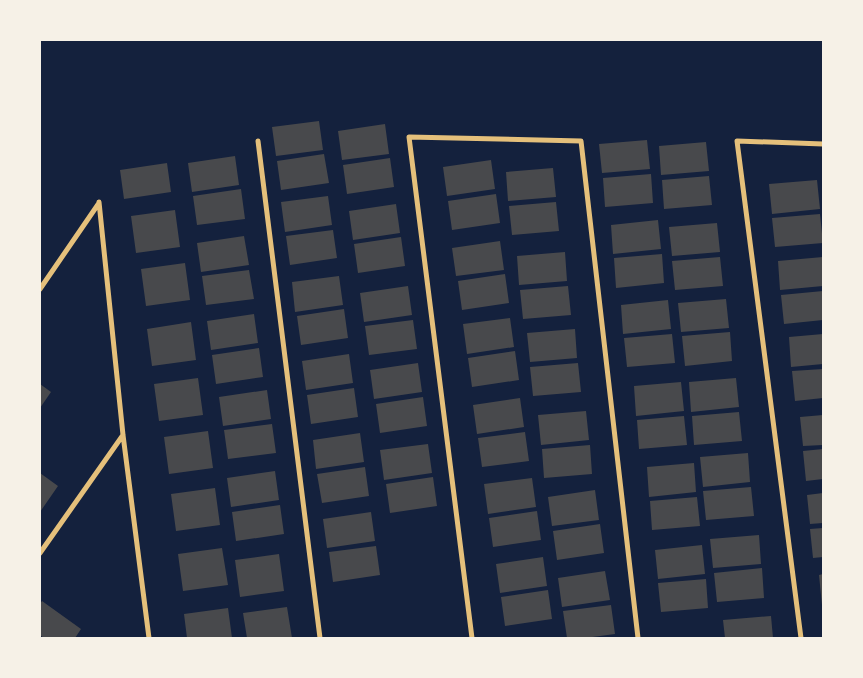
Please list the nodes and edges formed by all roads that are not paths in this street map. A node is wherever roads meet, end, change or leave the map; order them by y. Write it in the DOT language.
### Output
graph roads {
  1 [pos="258,141"];
  2 [pos="823,144"];
  3 [pos="40,289"];
  4 [pos="123,435"];
  5 [pos="40,552"];
  6 [pos="149,638"];
  7 [pos="320,638"];
  8 [pos="472,638"];
  9 [pos="638,638"];
  10 [pos="802,638"];
  1 -- 7 [label="street"];
  2 -- 10 [label="street"];
  3 -- 4 [label="street"];
  4 -- 5 [label="street"];
  4 -- 6 [label="street"];
  8 -- 9 [label="street"];
}
